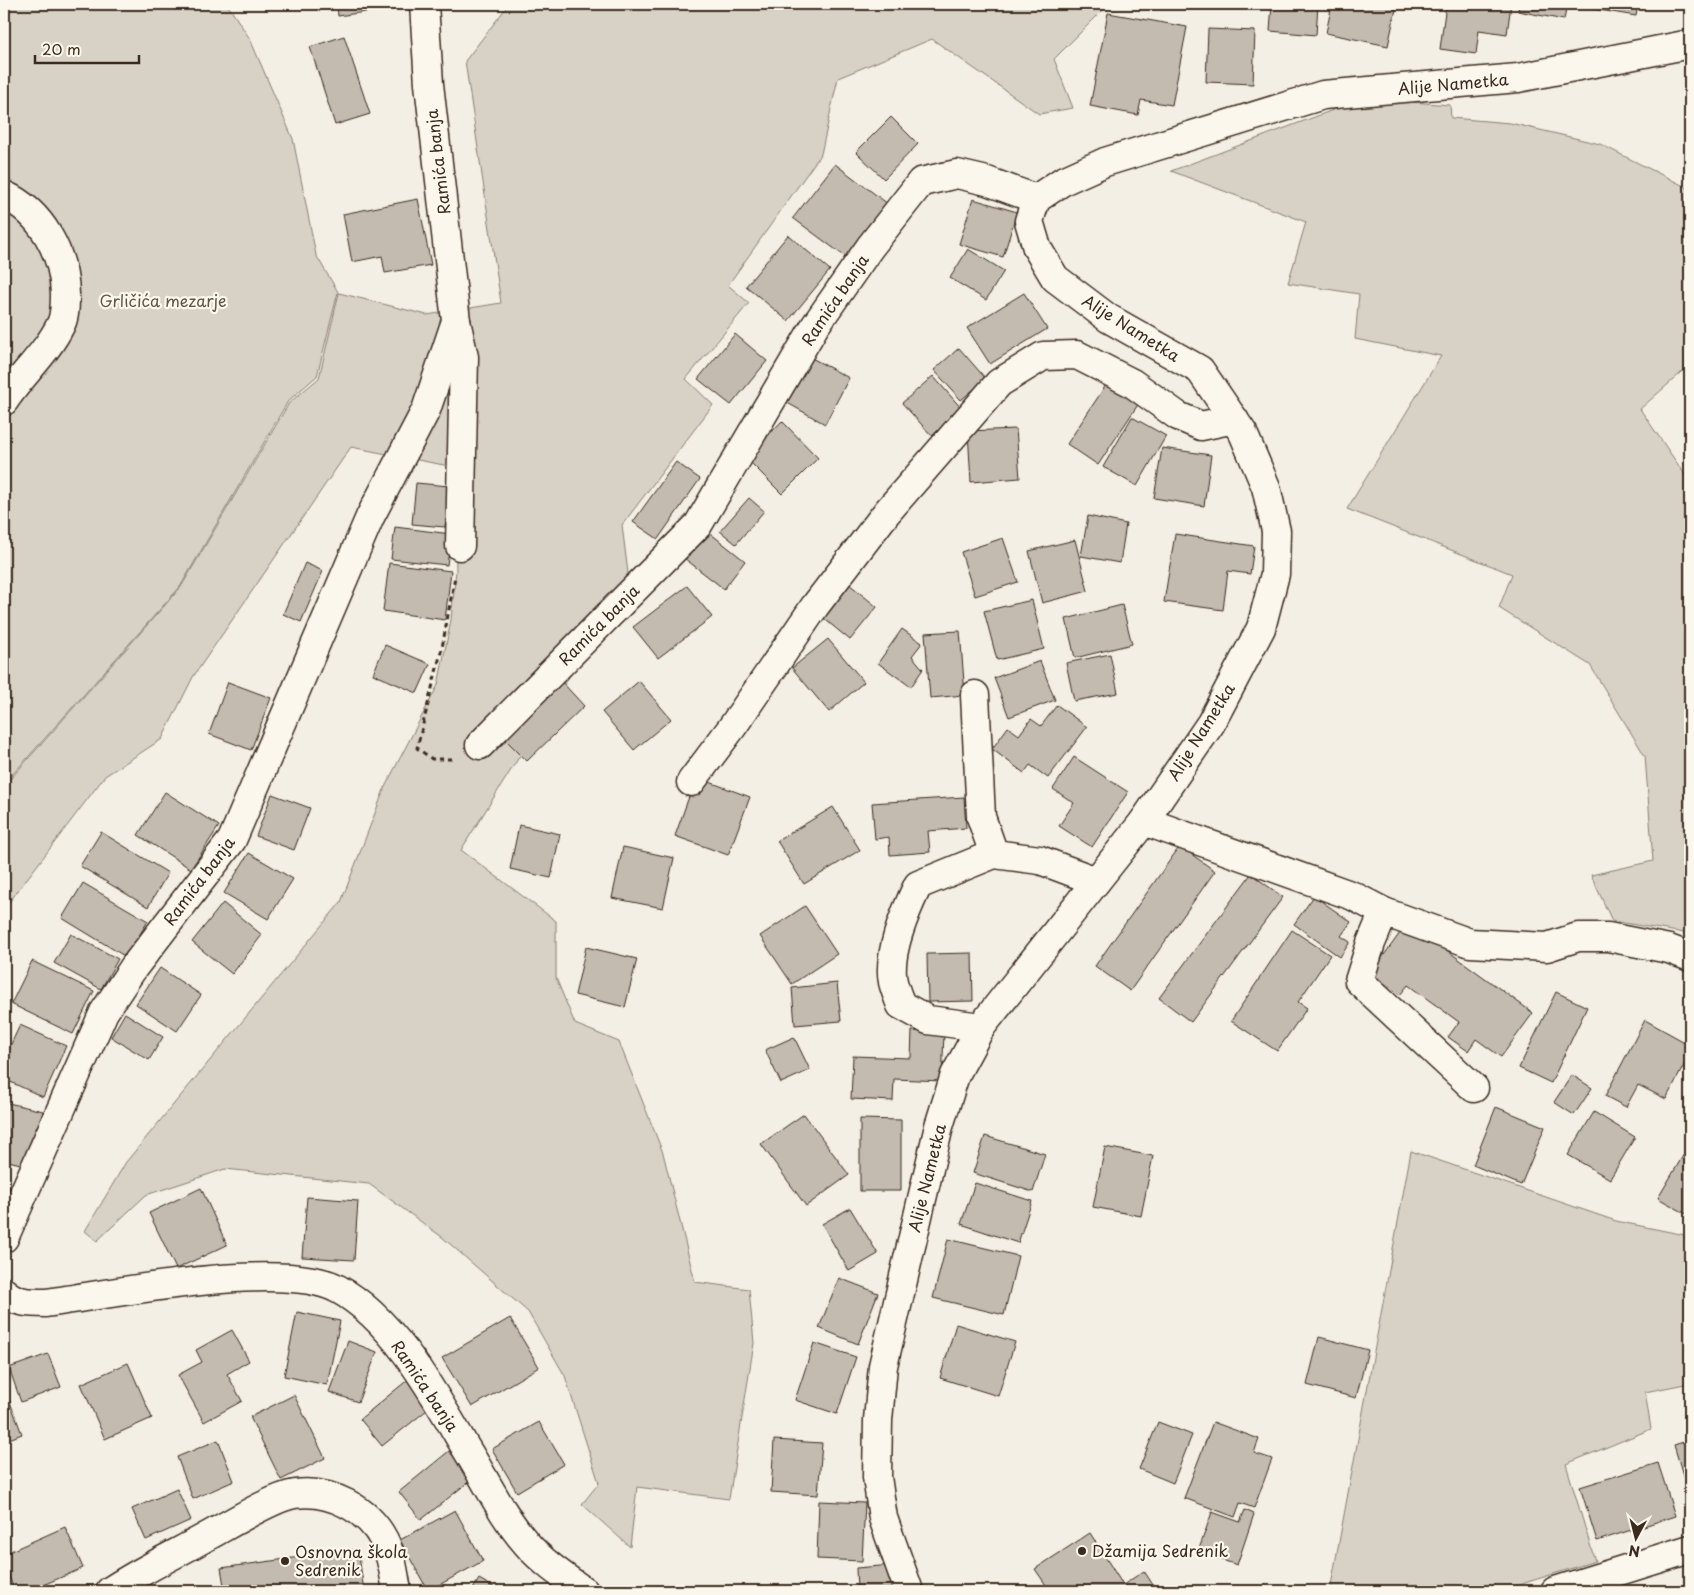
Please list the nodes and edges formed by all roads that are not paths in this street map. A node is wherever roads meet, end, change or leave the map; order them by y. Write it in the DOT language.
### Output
graph roads {
  1 [pos="424,4"];
  2 [pos="1690,44"];
  3 [pos="4,195"];
  4 [pos="1036,199"];
  5 [pos="456,321"];
  6 [pos="4,401"];
  7 [pos="1234,419"];
  8 [pos="460,546"];
  9 [pos="975,695"];
  10 [pos="480,745"];
  11 [pos="691,782"];
  12 [pos="1144,821"];
  13 [pos="994,854"];
  14 [pos="1096,881"];
  15 [pos="1384,912"];
  16 [pos="1690,957"];
  17 [pos="981,1027"];
  18 [pos="1474,1088"];
  19 [pos="4,1238"];
  20 [pos="4,1292"];
  21 [pos="1690,1549"];
  22 [pos="110,1591"];
  23 [pos="397,1591"];
  24 [pos="584,1591"];
  25 [pos="909,1591"];
  26 [pos="1555,1591"];
  1 -- 5 [label="street, Ramića banja"];
  2 -- 4 [label="street, Alije Nametka"];
  3 -- 6 [label="street"];
  4 -- 7 [label="street, Alije Nametka"];
  4 -- 10 [label="street, Ramića banja"];
  5 -- 8 [label="street, Ramića banja"];
  5 -- 19 [label="street, Ramića banja"];
  7 -- 11 [label="street"];
  7 -- 12 [label="street, Alije Nametka"];
  9 -- 13 [label="street"];
  12 -- 14 [label="street, Alije Nametka"];
  12 -- 15 [label="street"];
  13 -- 14 [label="street"];
  13 -- 17 [label="street"];
  14 -- 17 [label="street, Alije Nametka"];
  15 -- 16 [label="street"];
  15 -- 18 [label="street"];
  17 -- 25 [label="street, Alije Nametka"];
  20 -- 24 [label="street, Ramića banja"];
  21 -- 26 [label="street"];
  22 -- 23 [label="street"];
}
